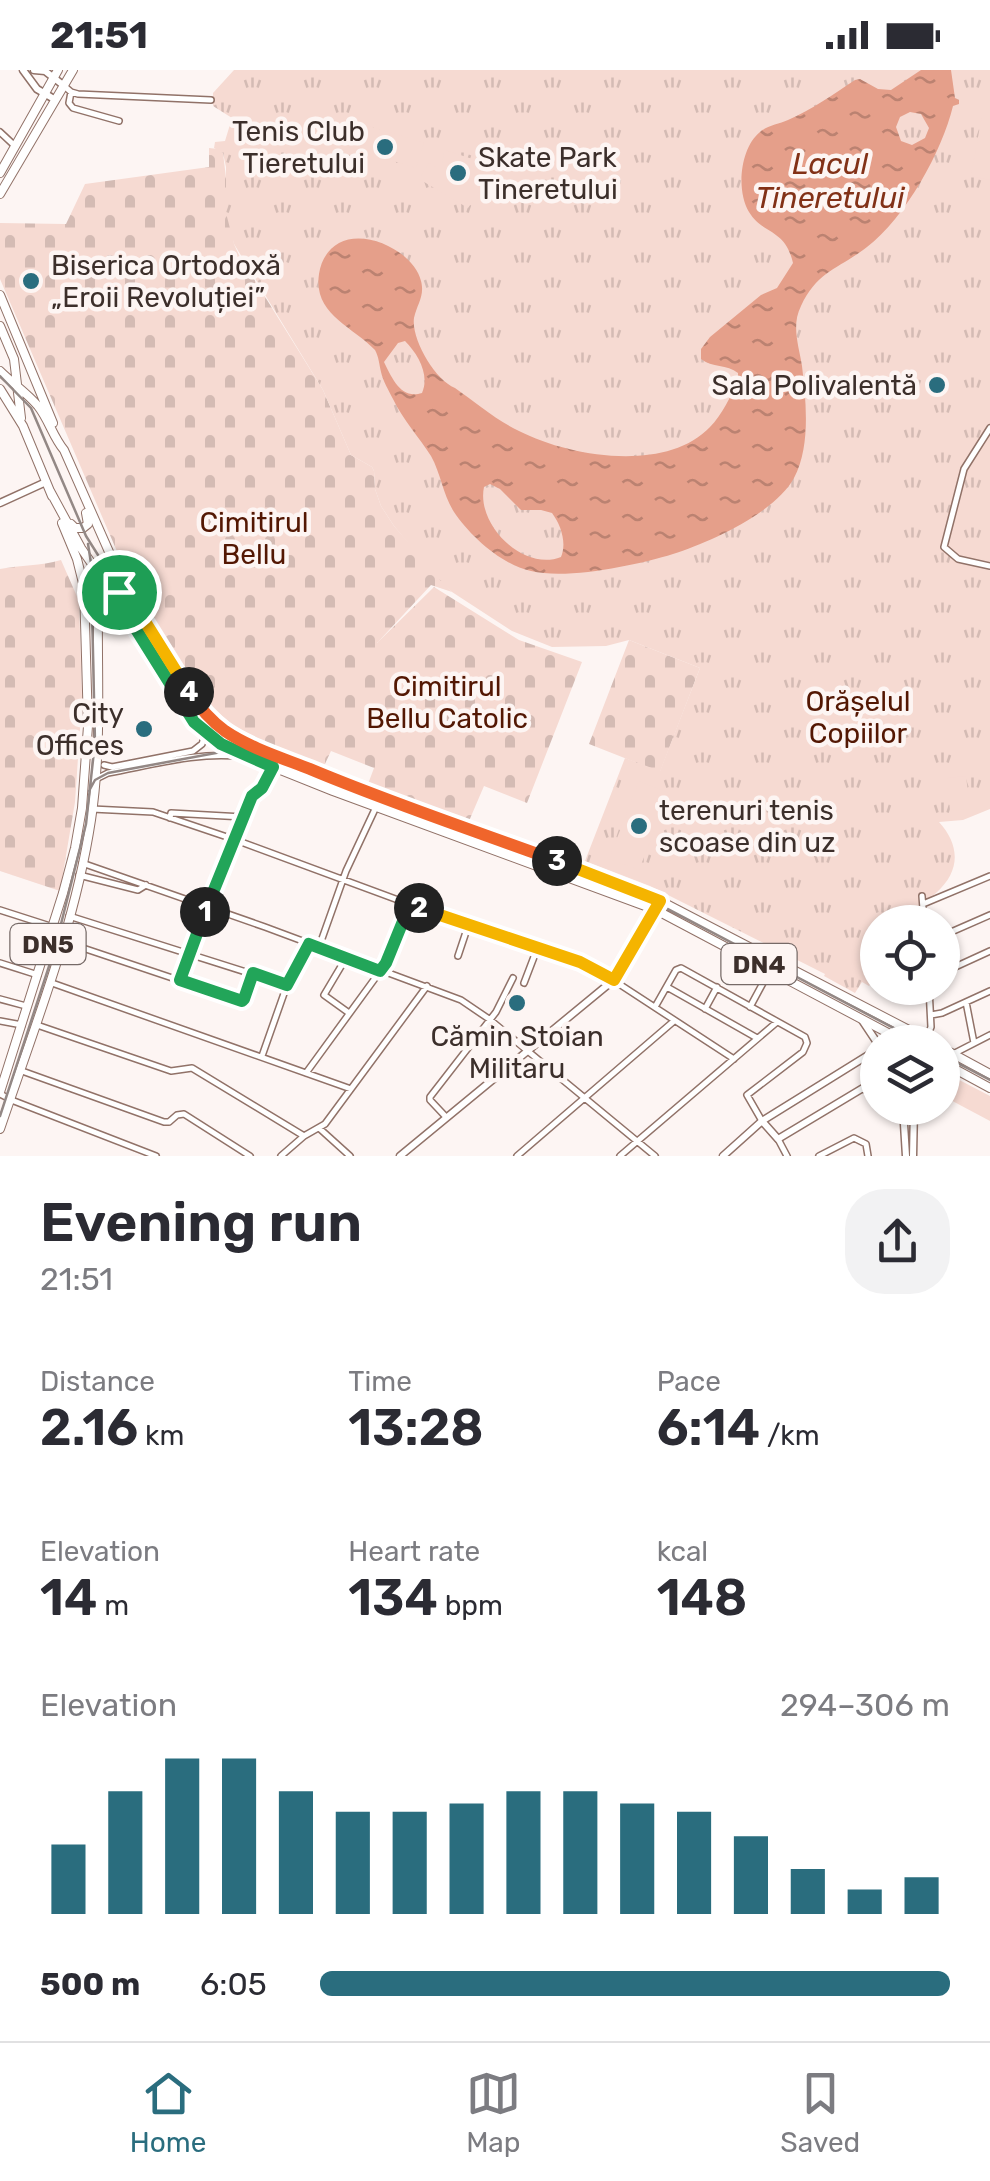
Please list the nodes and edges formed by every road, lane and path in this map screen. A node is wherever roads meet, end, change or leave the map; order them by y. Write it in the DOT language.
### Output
graph roads {
  1 [pos="22,70"];
  2 [pos="35,70"];
  3 [pos="73,70"];
  4 [pos="51,72"];
  5 [pos="31,82"];
  6 [pos="63,85"];
  7 [pos="72,92"];
  8 [pos="44,94"];
  9 [pos="54,99"];
  10 [pos="211,100"];
  11 [pos="118,121"];
  12 [pos="0,132"];
  13 [pos="15,146"];
  14 [pos="0,173"];
  15 [pos="0,194"];
  16 [pos="0,295"];
  17 [pos="0,326"];
  18 [pos="0,371"];
  19 [pos="17,387"];
  20 [pos="0,389"];
  21 [pos="28,424"];
  22 [pos="48,424"];
  23 [pos="990,428"];
  24 [pos="64,450"];
  25 [pos="48,486"];
  26 [pos="81,492"];
  27 [pos="0,503"];
  28 [pos="990,566"];
  29 [pos="124,588"];
  30 [pos="114,594"];
  31 [pos="122,607"];
  32 [pos="98,614"];
  33 [pos="204,732"];
  34 [pos="253,759"];
  35 [pos="101,762"];
  36 [pos="273,767"];
  37 [pos="116,772"];
  38 [pos="95,780"];
  39 [pos="376,807"];
  40 [pos="92,810"];
  41 [pos="242,817"];
  42 [pos="170,818"];
  43 [pos="233,839"];
  44 [pos="82,864"];
  45 [pos="79,875"];
  46 [pos="990,876"];
  47 [pos="343,880"];
  48 [pos="146,885"];
  49 [pos="922,896"];
  50 [pos="410,904"];
  51 [pos="922,904"];
  52 [pos="658,905"];
  53 [pos="207,907"];
  54 [pos="0,910"];
  55 [pos="990,915"];
  56 [pos="70,916"];
  57 [pos="468,926"];
  58 [pos="53,927"];
  59 [pos="960,928"];
  60 [pos="62,941"];
  61 [pos="309,944"];
  62 [pos="319,948"];
  63 [pos="536,949"];
  64 [pos="990,952"];
  65 [pos="189,953"];
  66 [pos="458,956"];
  67 [pos="346,958"];
  68 [pos="0,962"];
  69 [pos="960,965"];
  70 [pos="770,970"];
  71 [pos="380,971"];
  72 [pos="253,973"];
  73 [pos="38,975"];
  74 [pos="513,978"];
  75 [pos="180,980"];
  76 [pos="614,980"];
  77 [pos="49,982"];
  78 [pos="524,983"];
  79 [pos="287,985"];
  80 [pos="427,986"];
  81 [pos="667,987"];
  82 [pos="717,987"];
  83 [pos="990,991"];
  84 [pos="0,999"];
  85 [pos="966,1002"];
  86 [pos="930,1005"];
  87 [pos="28,1006"];
  88 [pos="655,1007"];
  89 [pos="750,1007"];
  90 [pos="705,1009"];
  91 [pos="348,1014"];
  92 [pos="931,1016"];
  93 [pos="489,1018"];
  94 [pos="0,1020"];
  95 [pos="861,1020"];
  96 [pos="674,1021"];
  97 [pos="777,1022"];
  98 [pos="34,1024"];
  99 [pos="22,1025"];
  100 [pos="864,1025"];
  101 [pos="868,1025"];
  102 [pos="899,1025"];
  103 [pos="930,1025"];
  104 [pos="990,1035"];
  105 [pos="758,1038"];
  106 [pos="974,1043"];
  107 [pos="960,1050"];
  108 [pos="528,1051"];
  109 [pos="262,1057"];
  110 [pos="860,1058"];
  111 [pos="960,1058"];
  112 [pos="734,1059"];
  113 [pos="20,1070"];
  114 [pos="960,1072"];
  115 [pos="989,1072"];
  116 [pos="306,1073"];
  117 [pos="990,1088"];
  118 [pos="351,1089"];
  119 [pos="860,1090"];
  120 [pos="0,1093"];
  121 [pos="584,1098"];
  122 [pos="10,1100"];
  123 [pos="446,1116"];
  124 [pos="762,1121"];
  125 [pos="904,1125"];
  126 [pos="914,1125"];
  127 [pos="319,1128"];
  128 [pos="0,1129"];
  129 [pos="304,1136"];
  130 [pos="638,1140"];
  131 [pos="778,1140"];
  132 [pos="156,1156"];
  133 [pos="250,1156"];
  134 [pos="282,1156"];
  135 [pos="350,1156"];
  136 [pos="400,1156"];
  137 [pos="517,1156"];
  138 [pos="620,1156"];
  139 [pos="655,1156"];
  140 [pos="723,1156"];
  141 [pos="787,1156"];
  142 [pos="819,1156"];
  143 [pos="868,1156"];
  144 [pos="906,1156"];
  145 [pos="914,1156"];
  1 -- 5 [label="street"];
  2 -- 4 [label="street"];
  2 -- 5 [label="street"];
  3 -- 6 [label="main road"];
  4 -- 6 [label="street"];
  4 -- 8 [label="main road"];
  5 -- 8 [label="street"];
  6 -- 7 [label="street"];
  6 -- 9 [label="main road"];
  7 -- 10 [label="street"];
  7 -- 11 [label="street"];
  8 -- 9 [label="street"];
  8 -- 13 [label="main road"];
  9 -- 15 [label="main road"];
  12 -- 13 [label="street"];
  13 -- 14 [label="main road"];
  16 -- 24 [label="main road"];
  17 -- 19 [label="main road"];
  18 -- 19 [label="main road"];
  19 -- 21 [label="main road"];
  19 -- 22 [label="main road"];
  20 -- 21 [label="main road"];
  21 -- 22 [label="main road"];
  21 -- 25 [label="main road"];
  22 -- 24 [label="main road"];
  23 -- 28 [label="street"];
  24 -- 26 [label="main road"];
  25 -- 26 [label="main road"];
  25 -- 27 [label="street"];
  25 -- 30 [label="main road, DN4"];
  25 -- 58 [label="main road, DN5"];
  26 -- 29 [label="main road"];
  29 -- 30 [label="main road"];
  29 -- 52 [label="main road, DN4"];
  30 -- 31 [label="main road, DN4"];
  30 -- 32 [label="main road"];
  31 -- 32 [label="main road"];
  31 -- 33 [label="main road, DN4"];
  32 -- 35 [label="main road, DN5"];
  33 -- 34 [label="main road, DN4"];
  33 -- 35 [label="street"];
  34 -- 36 [label="main road, DN4"];
  34 -- 37 [label="street"];
  35 -- 37 [label="street"];
  35 -- 38 [label="main road, DN5"];
  36 -- 39 [label="main road, DN4"];
  36 -- 41 [label="street"];
  37 -- 38 [label="street"];
  38 -- 40 [label="main road, DN5"];
  39 -- 47 [label="street"];
  39 -- 52 [label="main road, DN4"];
  40 -- 42 [label="street"];
  40 -- 44 [label="main road, DN5"];
  41 -- 42 [label="street"];
  41 -- 43 [label="street"];
  42 -- 43 [label="street"];
  43 -- 47 [label="street"];
  43 -- 53 [label="street"];
  44 -- 45 [label="main road, DN5"];
  44 -- 48 [label="street"];
  45 -- 48 [label="street"];
  45 -- 56 [label="main road, DN5"];
  46 -- 51 [label="street"];
  47 -- 50 [label="street"];
  47 -- 62 [label="street"];
  48 -- 53 [label="street"];
  49 -- 51 [label="street"];
  50 -- 57 [label="street"];
  50 -- 71 [label="street"];
  52 -- 70 [label="main road, DN4"];
  52 -- 76 [label="street"];
  52 -- 102 [label="main road, DN4"];
  53 -- 61 [label="street"];
  53 -- 65 [label="street"];
  54 -- 58 [label="street"];
  55 -- 59 [label="street"];
  56 -- 60 [label="main road, DN5"];
  56 -- 65 [label="street"];
  57 -- 63 [label="street"];
  57 -- 66 [label="street"];
  58 -- 73 [label="main road, DN5"];
  60 -- 75 [label="street"];
  60 -- 77 [label="main road, DN5"];
  61 -- 62 [label="street"];
  61 -- 79 [label="street"];
  62 -- 67 [label="street"];
  63 -- 76 [label="street"];
  63 -- 78 [label="street"];
  64 -- 69 [label="street"];
  65 -- 72 [label="street"];
  65 -- 75 [label="street"];
  67 -- 71 [label="street"];
  67 -- 91 [label="street"];
  68 -- 73 [label="street"];
  70 -- 89 [label="street"];
  70 -- 95 [label="main road, DN4"];
  71 -- 80 [label="street"];
  71 -- 91 [label="street"];
  72 -- 75 [label="street"];
  72 -- 79 [label="street"];
  73 -- 87 [label="main road, DN5"];
  74 -- 93 [label="street"];
  76 -- 88 [label="street"];
  76 -- 108 [label="street"];
  77 -- 98 [label="main road, DN5"];
  77 -- 109 [label="street"];
  79 -- 109 [label="street"];
  80 -- 93 [label="street"];
  80 -- 118 [label="street"];
  81 -- 82 [label="street"];
  81 -- 88 [label="street"];
  81 -- 90 [label="street"];
  82 -- 89 [label="street"];
  82 -- 90 [label="street"];
  83 -- 85 [label="street"];
  84 -- 87 [label="street"];
  85 -- 92 [label="street"];
  85 -- 106 [label="street"];
  86 -- 92 [label="street"];
  87 -- 99 [label="main road, DN5"];
  88 -- 96 [label="street"];
  89 -- 97 [label="street"];
  90 -- 105 [label="street"];
  91 -- 116 [label="street"];
  92 -- 103 [label="street"];
  93 -- 108 [label="street"];
  93 -- 123 [label="street"];
  94 -- 99 [label="street"];
  95 -- 100 [label="street"];
  95 -- 101 [label="main road, DN4"];
  96 -- 112 [label="street"];
  96 -- 121 [label="street"];
  97 -- 105 [label="street"];
  97 -- 124 [label="street"];
  98 -- 113 [label="main road, DN5"];
  98 -- 129 [label="street"];
  99 -- 120 [label="main road, DN5"];
  104 -- 106 [label="street"];
  105 -- 112 [label="street"];
  106 -- 107 [label="street"];
  108 -- 121 [label="street"];
  108 -- 123 [label="street"];
  109 -- 116 [label="street"];
  110 -- 124 [label="street"];
  111 -- 115 [label="main road"];
  112 -- 130 [label="street"];
  113 -- 122 [label="main road, DN5"];
  113 -- 133 [label="street"];
  114 -- 117 [label="main road"];
  116 -- 118 [label="street"];
  118 -- 127 [label="street"];
  119 -- 131 [label="street"];
  120 -- 122 [label="street"];
  121 -- 130 [label="street"];
  121 -- 137 [label="street"];
  122 -- 128 [label="main road, DN5"];
  122 -- 132 [label="street"];
  123 -- 136 [label="street"];
  124 -- 131 [label="street"];
  124 -- 140 [label="street"];
  125 -- 144 [label="street"];
  126 -- 145 [label="street"];
  127 -- 129 [label="street"];
  127 -- 135 [label="street"];
  129 -- 134 [label="street"];
  130 -- 138 [label="street"];
  130 -- 139 [label="street"];
  131 -- 141 [label="street"];
  142 -- 143 [label="street"];
}
